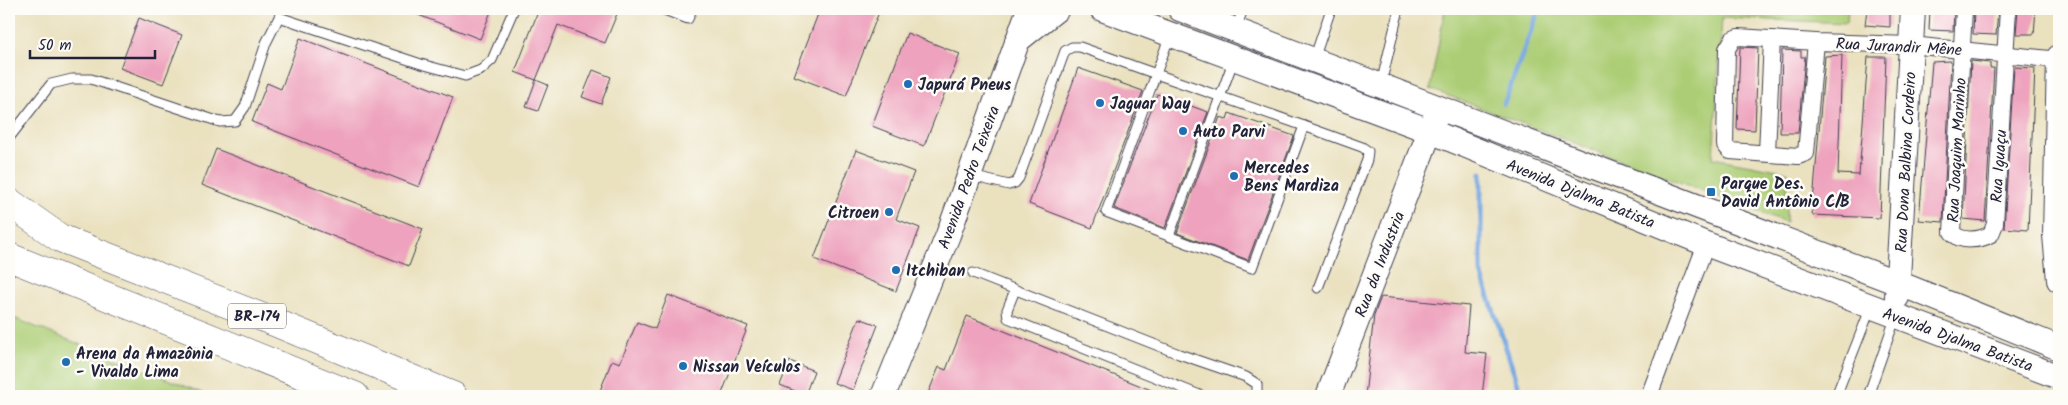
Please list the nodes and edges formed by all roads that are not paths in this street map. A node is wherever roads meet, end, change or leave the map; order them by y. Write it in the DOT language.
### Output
graph roads {
  1 [pos="284,9"];
  2 [pos="514,9"];
  3 [pos="662,9"];
  4 [pos="692,9"];
  5 [pos="1029,9"];
  6 [pos="1057,9"];
  7 [pos="1102,9"];
  8 [pos="1180,9"];
  9 [pos="1331,9"];
  10 [pos="1399,9"];
  11 [pos="1913,9"];
  12 [pos="1964,9"];
  13 [pos="2008,9"];
  14 [pos="279,17"];
  15 [pos="1239,19"];
  16 [pos="1170,35"];
  17 [pos="1772,39"];
  18 [pos="1017,41"];
  19 [pos="1816,42"];
  20 [pos="1911,45"];
  21 [pos="1962,50"];
  22 [pos="2006,54"];
  23 [pos="2059,58"];
  24 [pos="1234,59"];
  25 [pos="1314,59"];
  26 [pos="1156,74"];
  27 [pos="1381,84"];
  28 [pos="1220,97"];
  29 [pos="1440,107"];
  30 [pos="1304,126"];
  31 [pos="1430,131"];
  32 [pos="9,138"];
  33 [pos="1767,153"];
  34 [pos="969,176"];
  35 [pos="9,202"];
  36 [pos="2057,209"];
  37 [pos="9,217"];
  38 [pos="1952,232"];
  39 [pos="1169,236"];
  40 [pos="60,238"];
  41 [pos="1706,244"];
  42 [pos="9,256"];
  43 [pos="2058,269"];
  44 [pos="973,273"];
  45 [pos="1898,283"];
  46 [pos="1318,288"];
  47 [pos="1016,290"];
  48 [pos="1871,306"];
  49 [pos="1896,316"];
  50 [pos="2059,348"];
  51 [pos="2059,377"];
  52 [pos="355,396"];
  53 [pos="453,396"];
  54 [pos="883,396"];
  55 [pos="1202,396"];
  56 [pos="1257,396"];
  57 [pos="1328,396"];
  58 [pos="1649,396"];
  59 [pos="1836,396"];
  60 [pos="1868,396"];
  1 -- 14 [label="lane"];
  2 -- 14 [label="lane"];
  3 -- 4 [label="lane"];
  5 -- 18 [label="main road, Avenida Pedro Teixeira"];
  6 -- 18 [label="main road"];
  7 -- 16 [label="main road, Avenida Djalma Batista"];
  8 -- 15 [label="main road, Avenida Djalma Batista"];
  9 -- 25 [label="lane"];
  10 -- 27 [label="lane"];
  11 -- 20 [label="main road, Rua Dona Balbina Cordeiro"];
  12 -- 21 [label="street, Rua Joaquim Marinho"];
  13 -- 22 [label="street"];
  14 -- 32 [label="lane"];
  15 -- 25 [label="main road, Avenida Djalma Batista"];
  16 -- 24 [label="main road, Avenida Djalma Batista"];
  16 -- 26 [label="lane"];
  17 -- 19 [label="street, Rua Jurandir Mêne"];
  17 -- 33 [label="street"];
  17 -- 33 [label="street, Rua Jurandir Mêne"];
  18 -- 34 [label="main road, Avenida Pedro Teixeira"];
  19 -- 20 [label="street, Rua Jurandir Mêne"];
  19 -- 33 [label="street"];
  20 -- 21 [label="street, Rua Jurandir Mêne"];
  20 -- 45 [label="main road, Rua Dona Balbina Cordeiro"];
  21 -- 22 [label="street, Rua Jurandir Mêne"];
  21 -- 38 [label="street, Rua Joaquim Marinho"];
  22 -- 23 [label="street, Rua Jurandir Mêne"];
  22 -- 38 [label="street, Rua Iguaçu"];
  23 -- 36 [label="main road"];
  24 -- 28 [label="lane"];
  24 -- 31 [label="main road, Avenida Djalma Batista"];
  25 -- 27 [label="main road, Avenida Djalma Batista"];
  26 -- 28 [label="lane"];
  26 -- 34 [label="lane"];
  26 -- 39 [label="lane"];
  27 -- 29 [label="main road, Avenida Djalma Batista"];
  28 -- 30 [label="lane"];
  28 -- 39 [label="lane"];
  29 -- 31 [label="main road, Rua da Industria"];
  29 -- 45 [label="main road, Avenida Djalma Batista"];
  30 -- 39 [label="lane"];
  30 -- 46 [label="lane"];
  31 -- 41 [label="main road, Avenida Djalma Batista"];
  31 -- 57 [label="main road, Rua da Industria"];
  34 -- 54 [label="main road, Avenida Pedro Teixeira"];
  35 -- 40 [label="highway"];
  36 -- 43 [label="main road"];
  37 -- 40 [label="highway, BR-174"];
  40 -- 53 [label="highway, BR-174"];
  41 -- 48 [label="main road, Avenida Djalma Batista"];
  41 -- 58 [label="street"];
  42 -- 52 [label="highway, BR-174"];
  44 -- 47 [label="lane"];
  45 -- 49 [label="main road, Rua Dona Balbina Cordeiro"];
  45 -- 50 [label="main road, Avenida Djalma Batista"];
  47 -- 55 [label="lane"];
  47 -- 56 [label="lane"];
  48 -- 49 [label="main road, Avenida Djalma Batista"];
  48 -- 59 [label="lane"];
  49 -- 51 [label="main road, Avenida Djalma Batista"];
  49 -- 60 [label="lane"];
}
